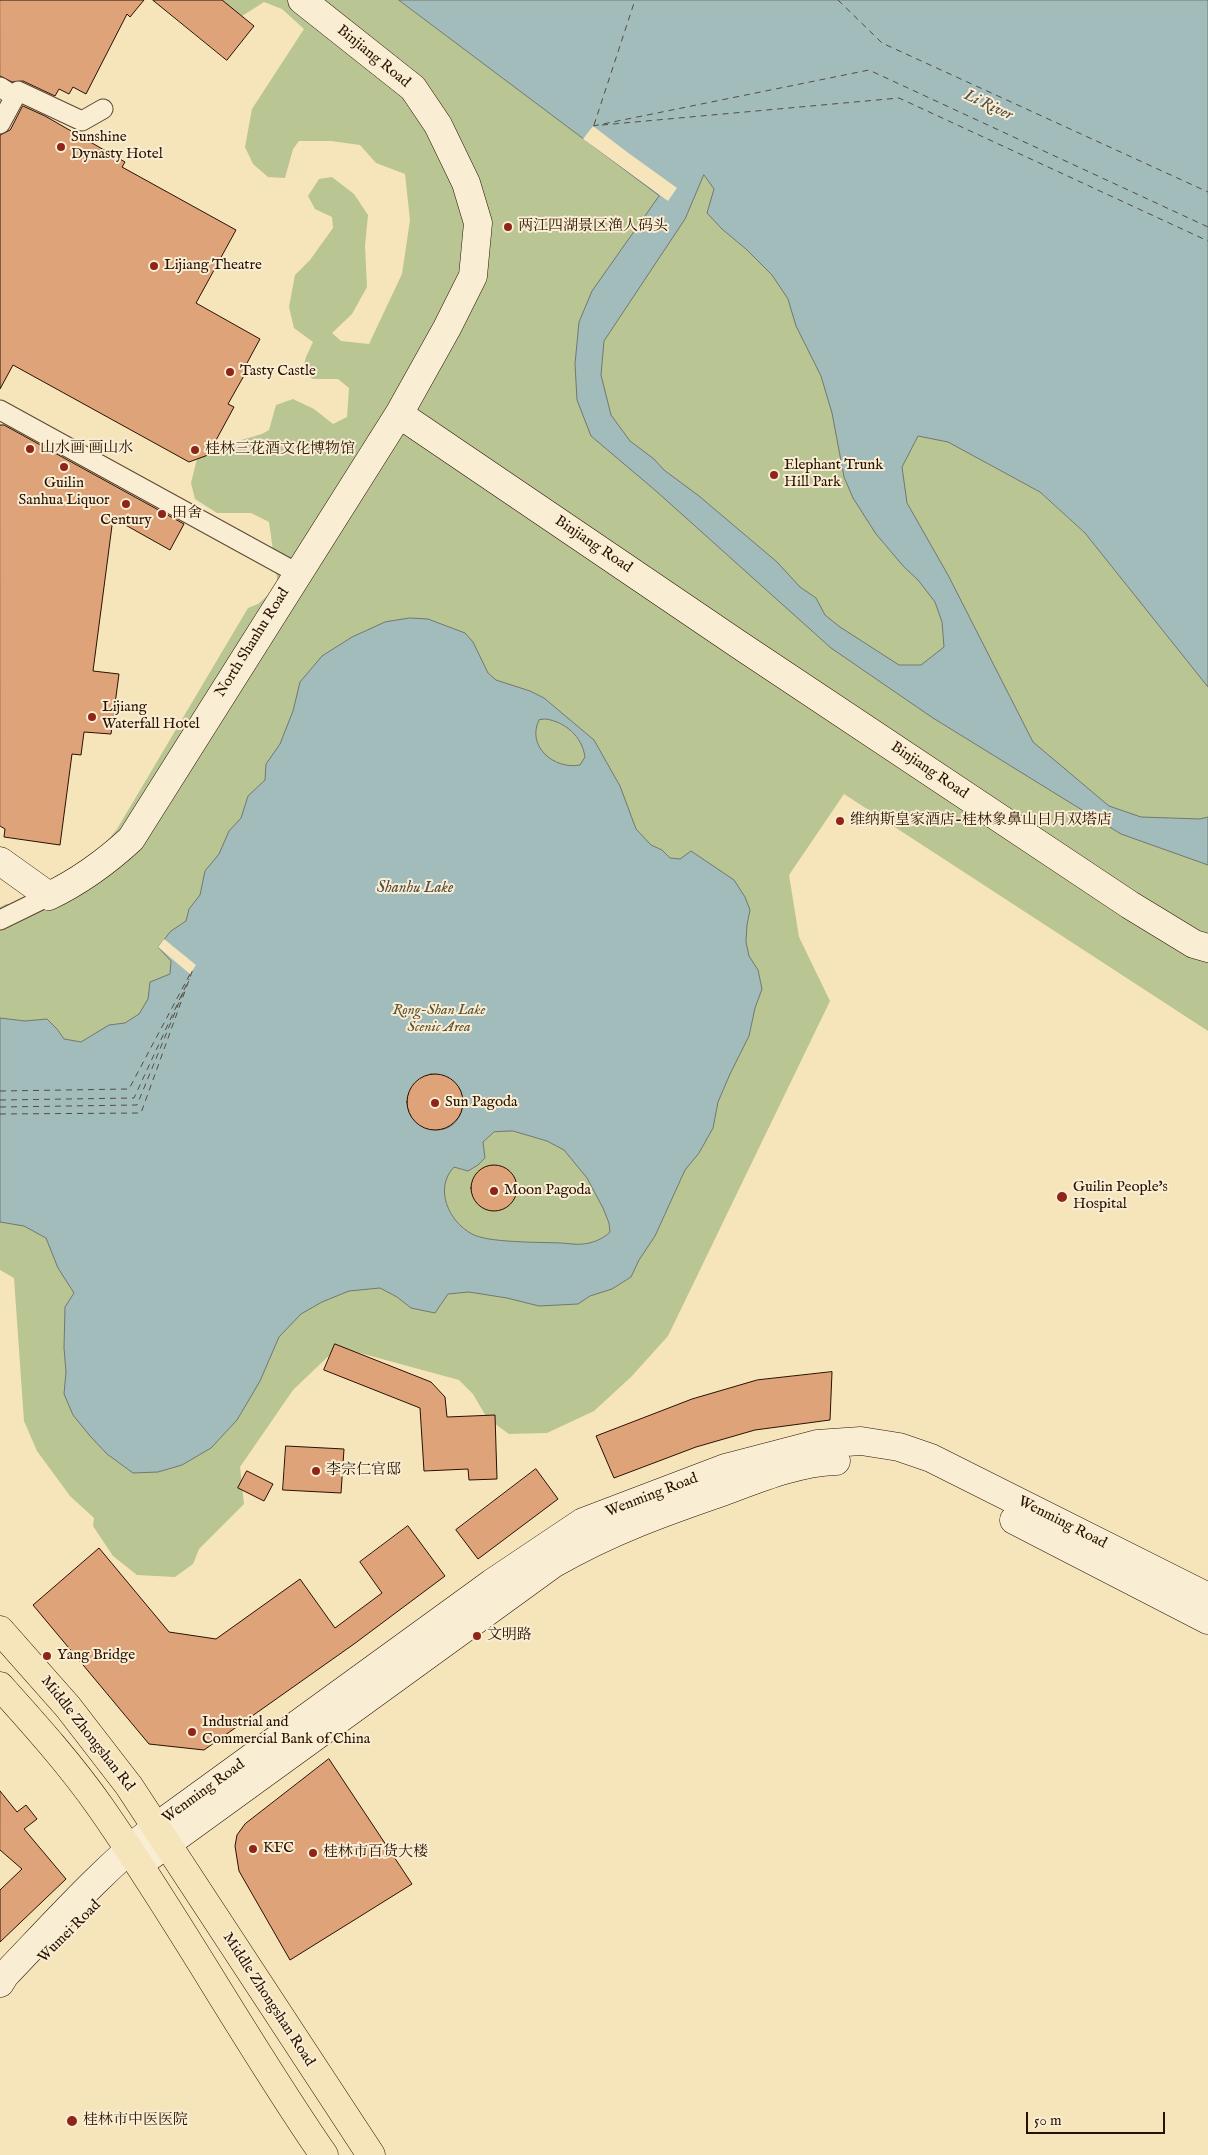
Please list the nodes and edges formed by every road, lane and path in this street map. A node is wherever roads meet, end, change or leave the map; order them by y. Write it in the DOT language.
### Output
graph roads {
  1 [pos="302,0"];
  2 [pos="7,92"];
  3 [pos="103,109"];
  4 [pos="0,124"];
  5 [pos="0,410"];
  6 [pos="399,414"];
  7 [pos="297,573"];
  8 [pos="0,861"];
  9 [pos="49,896"];
  10 [pos="0,920"];
  11 [pos="1208,948"];
  12 [pos="1208,1597"];
  13 [pos="1208,1620"];
  14 [pos="0,1630"];
  15 [pos="0,1686"];
  16 [pos="161,1835"];
  17 [pos="133,1857"];
  18 [pos="0,1983"];
  19 [pos="0,1996"];
  20 [pos="324,2155"];
  21 [pos="371,2155"];
  1 -- 6 [label="street, Binjiang Road"];
  2 -- 3 [label="street"];
  2 -- 4 [label="street"];
  5 -- 7 [label="street"];
  6 -- 7 [label="street, North Shanhu Road"];
  6 -- 11 [label="street, Binjiang Road"];
  7 -- 9 [label="street, North Shanhu Road"];
  8 -- 9 [label="street"];
  9 -- 10 [label="street, North Shanhu Road"];
  12 -- 16 [label="street, Wenming Road"];
  13 -- 16 [label="street, Wenming Road"];
  14 -- 16 [label="highway, Middle Zhongshan Rd"];
  15 -- 17 [label="highway"];
  16 -- 17 [label="street"];
  16 -- 21 [label="highway, Middle Zhongshan Road"];
  17 -- 18 [label="street, Wumei Road"];
  17 -- 19 [label="street, Wumei Road"];
  17 -- 20 [label="highway"];
}
